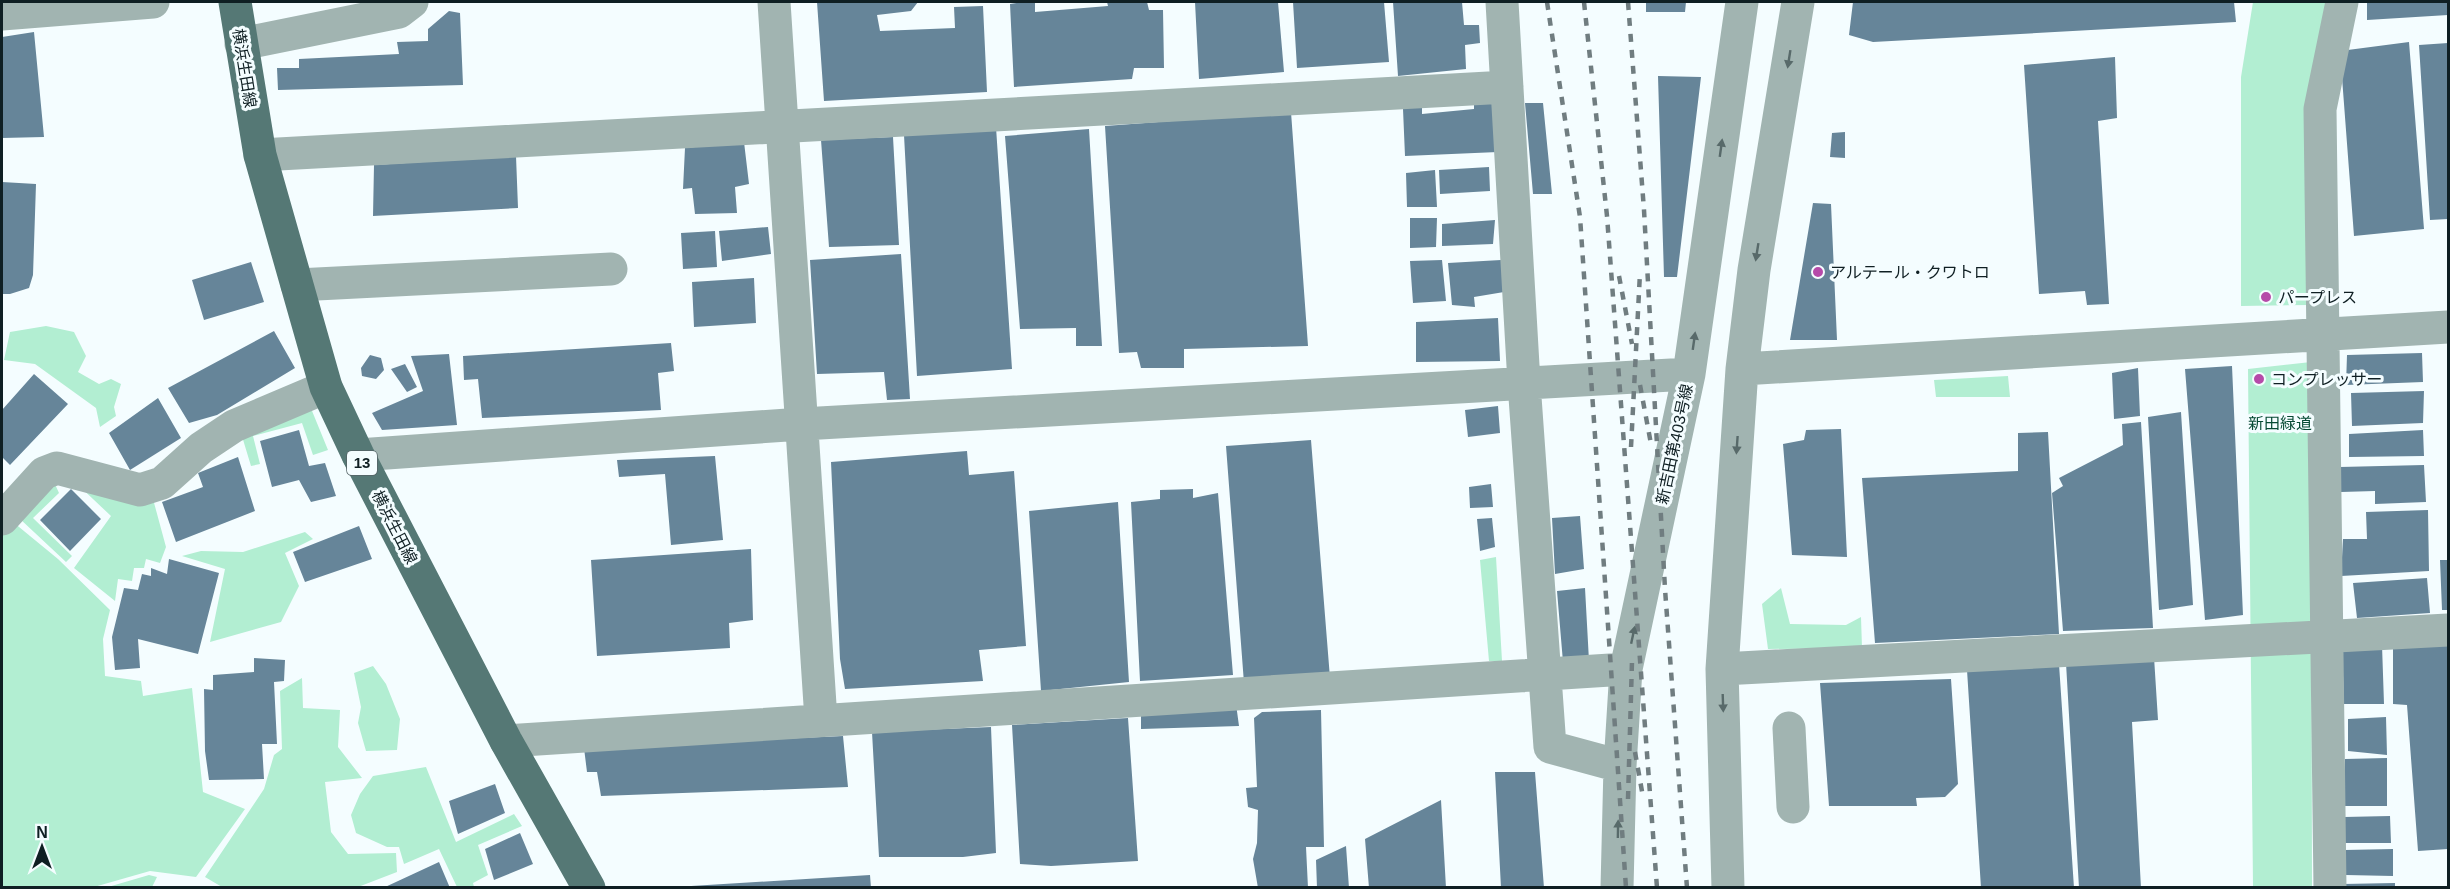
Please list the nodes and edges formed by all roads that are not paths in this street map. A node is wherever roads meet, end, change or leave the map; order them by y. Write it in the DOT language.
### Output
graph roads {
  1 [pos="153,2"];
  2 [pos="235,2"];
  3 [pos="412,2"];
  4 [pos="774,2"];
  5 [pos="1502,2"];
  6 [pos="1742,2"];
  7 [pos="1798,2"];
  8 [pos="2342,2"];
  9 [pos="2,14"];
  10 [pos="241,44"];
  11 [pos="1507,87"];
  12 [pos="783,128"];
  13 [pos="260,155"];
  14 [pos="611,269"];
  15 [pos="297,285"];
  16 [pos="2448,327"];
  17 [pos="2323,335"];
  18 [pos="1742,369"];
  19 [pos="1689,374"];
  20 [pos="1524,383"];
  21 [pos="326,387"];
  22 [pos="802,424"];
  23 [pos="358,455"];
  24 [pos="2,519"];
  25 [pos="2448,630"];
  26 [pos="2327,637"];
  27 [pos="1626,669"];
  28 [pos="1722,669"];
  29 [pos="1546,675"];
  30 [pos="821,720"];
  31 [pos="1789,728"];
  32 [pos="506,741"];
  33 [pos="1620,765"];
  34 [pos="1793,807"];
  35 [pos="589,888"];
  36 [pos="1617,888"];
  37 [pos="1728,888"];
  38 [pos="2330,888"];
  1 -- 9 [label="street"];
  2 -- 10 [label="main road, 横浜生田線 / 13"];
  3 -- 10 [label="street"];
  4 -- 12 [label="street"];
  5 -- 11 [label="street"];
  19 -- 6 [label="street, 新吉田第403号線, one-way"];
  7 -- 18 [label="street, one-way"];
  8 -- 17 [label="street"];
  10 -- 13 [label="main road, 横浜生田線 / 13"];
  11 -- 12 [label="street"];
  11 -- 20 [label="street"];
  12 -- 13 [label="street"];
  12 -- 22 [label="street"];
  13 -- 15 [label="main road, 横浜生田線 / 13"];
  14 -- 15 [label="street"];
  15 -- 21 [label="main road, 横浜生田線 / 13"];
  16 -- 17 [label="street"];
  17 -- 18 [label="street"];
  17 -- 26 [label="street"];
  18 -- 28 [label="street, one-way"];
  19 -- 20 [label="street"];
  27 -- 19 [label="street, 新吉田第403号線, one-way"];
  20 -- 22 [label="street"];
  20 -- 29 [label="street"];
  21 -- 23 [label="main road, 横浜生田線 / 13"];
  21 -- 24 [label="street"];
  22 -- 23 [label="street"];
  22 -- 30 [label="street"];
  23 -- 32 [label="main road, 横浜生田線 / 13"];
  25 -- 26 [label="street"];
  26 -- 28 [label="street"];
  26 -- 38 [label="street"];
  27 -- 29 [label="street"];
  27 -- 33 [label="street, 新吉田第403号線"];
  28 -- 37 [label="street, one-way"];
  29 -- 30 [label="street"];
  29 -- 33 [label="street"];
  30 -- 32 [label="street"];
  31 -- 34 [label="street"];
  32 -- 35 [label="main road, 横浜生田線 / 13"];
  36 -- 33 [label="street, 新吉田第403号線, one-way"];
}
